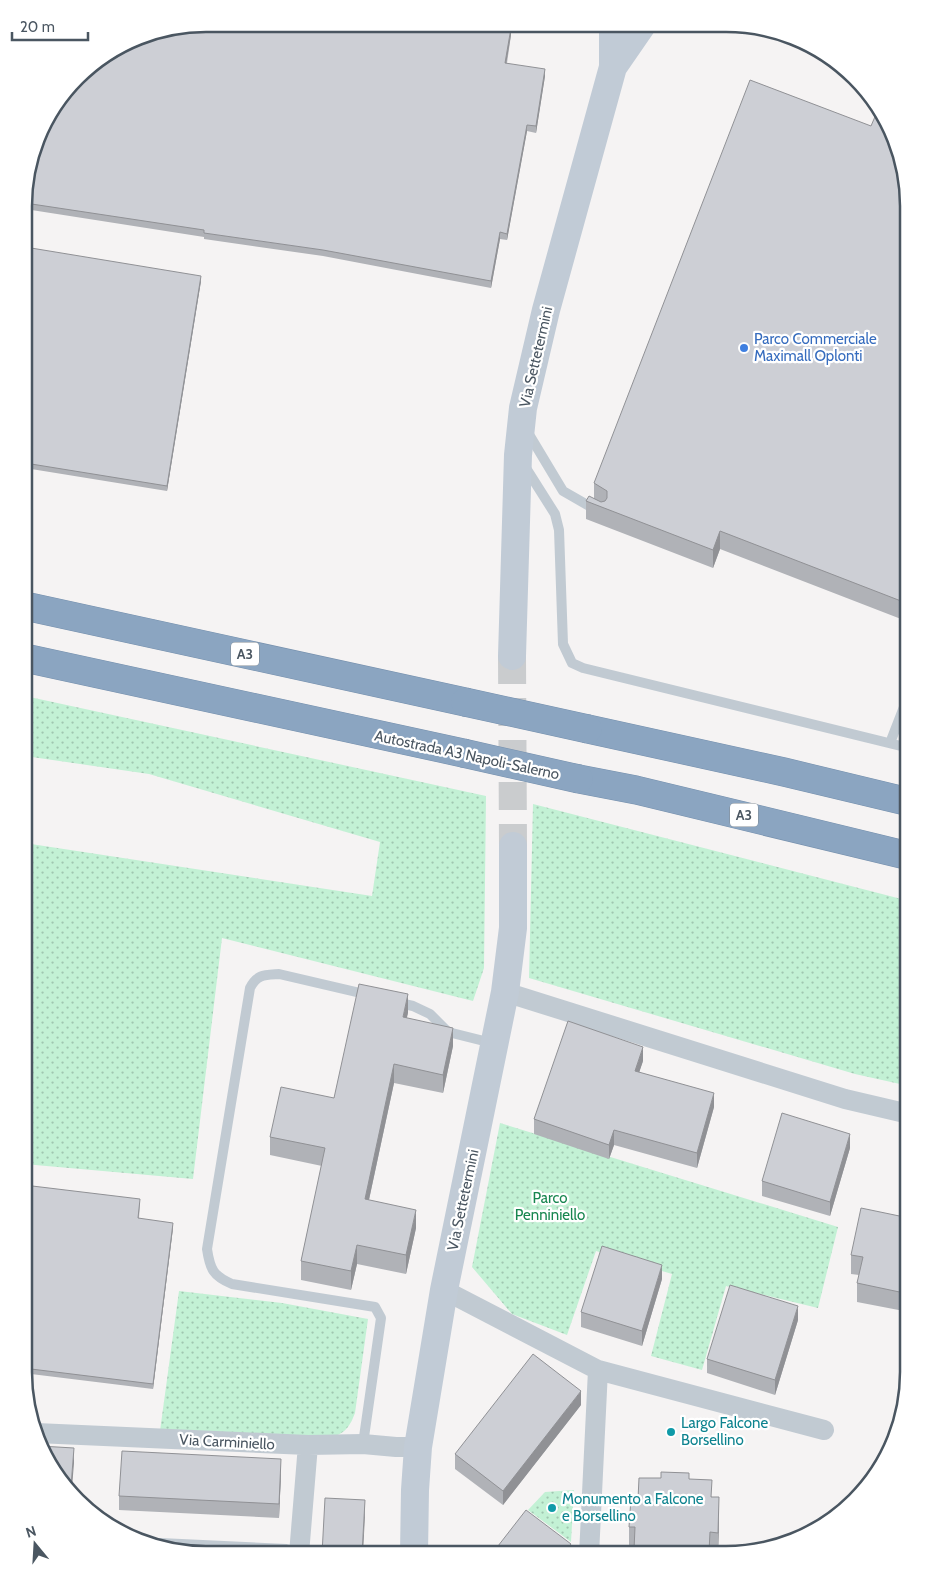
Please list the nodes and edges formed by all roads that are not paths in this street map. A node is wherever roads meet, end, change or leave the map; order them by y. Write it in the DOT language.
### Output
graph roads {
  1 [pos="613,32"];
  2 [pos="637,32"];
  3 [pos="613,67"];
  4 [pos="522,422"];
  5 [pos="518,455"];
  6 [pos="601,513"];
  7 [pos="32,608"];
  8 [pos="512,656"];
  9 [pos="32,660"];
  10 [pos="900,717"];
  11 [pos="890,743"];
  12 [pos="900,746"];
  13 [pos="900,800"];
  14 [pos="768,821"];
  15 [pos="513,846"];
  16 [pos="900,854"];
  17 [pos="900,871"];
  18 [pos="505,992"];
  19 [pos="495,1044"];
  20 [pos="900,1112"];
  21 [pos="444,1290"];
  22 [pos="598,1370"];
  23 [pos="824,1430"];
  24 [pos="44,1433"];
  25 [pos="364,1444"];
  26 [pos="308,1445"];
  27 [pos="418,1447"];
  28 [pos="300,1547"];
  29 [pos="414,1547"];
  30 [pos="588,1547"];
  1 -- 3 [label="main road, Via Settetermini"];
  2 -- 3 [label="main road, Via Settetermini"];
  3 -- 4 [label="main road, Via Settetermini"];
  4 -- 5 [label="main road, Via Settetermini"];
  4 -- 6 [label="lane"];
  5 -- 8 [label="main road, Via Settetermini"];
  5 -- 11 [label="lane"];
  7 -- 13 [label="highway, A3, bridge"];
  9 -- 14 [label="highway, Autostrada A3 Napoli-Salerno / A3, bridge"];
  10 -- 11 [label="lane"];
  11 -- 12 [label="lane"];
  14 -- 16 [label="highway, Autostrada A3 Napoli-Salerno / A3"];
  14 -- 17 [label="highway"];
  15 -- 18 [label="main road, Via Settetermini"];
  18 -- 19 [label="main road, Via Settetermini"];
  18 -- 20 [label="street"];
  19 -- 21 [label="main road, Via Settetermini"];
  19 -- 25 [label="lane"];
  21 -- 22 [label="street"];
  21 -- 27 [label="main road, Via Settetermini"];
  22 -- 23 [label="street"];
  22 -- 30 [label="street"];
  24 -- 26 [label="street, Via Carminiello"];
  25 -- 26 [label="street, Via Carminiello"];
  25 -- 27 [label="street, Via Carminiello"];
  26 -- 28 [label="street"];
  27 -- 29 [label="main road, Via Settetermini"];
}
